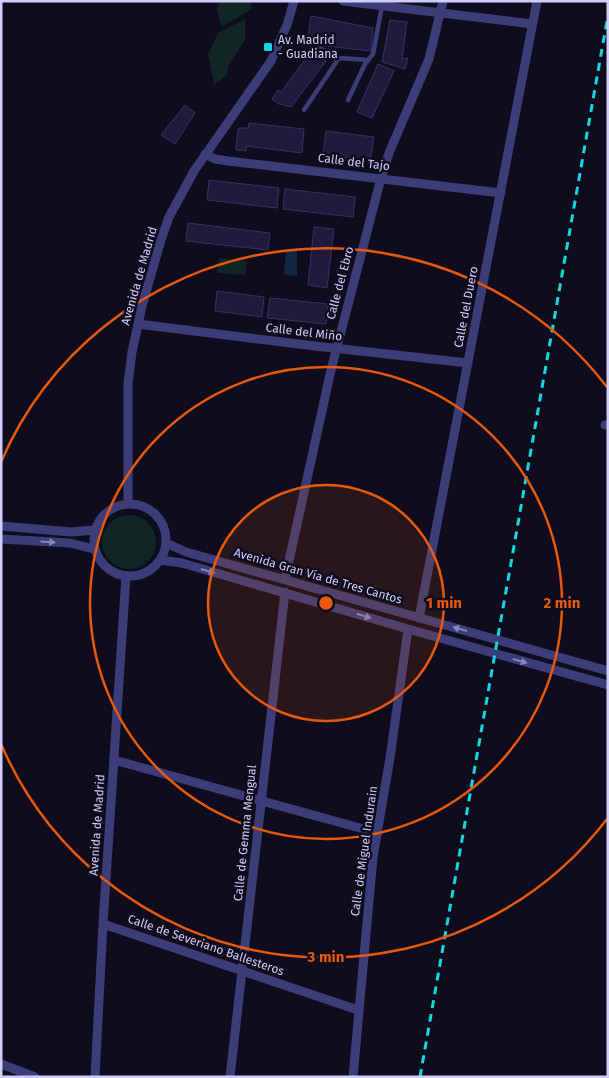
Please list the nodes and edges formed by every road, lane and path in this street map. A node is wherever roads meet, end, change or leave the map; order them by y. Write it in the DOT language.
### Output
graph roads {
  1 [pos="294,1"];
  2 [pos="343,1"];
  3 [pos="443,1"];
  4 [pos="537,1"];
  5 [pos="382,6"];
  6 [pos="441,12"];
  7 [pos="532,24"];
  8 [pos="318,47"];
  9 [pos="339,58"];
  10 [pos="368,60"];
  11 [pos="348,100"];
  12 [pos="304,110"];
  13 [pos="205,154"];
  14 [pos="381,178"];
  15 [pos="501,192"];
  16 [pos="138,324"];
  17 [pos="336,348"];
  18 [pos="468,363"];
  19 [pos="128,503"];
  20 [pos="1,526"];
  21 [pos="94,530"];
  22 [pos="1,539"];
  23 [pos="166,543"];
  24 [pos="94,548"];
  25 [pos="160,560"];
  26 [pos="126,576"];
  27 [pos="285,579"];
  28 [pos="284,592"];
  29 [pos="419,618"];
  30 [pos="408,629"];
  31 [pos="608,671"];
  32 [pos="608,685"];
  33 [pos="114,760"];
  34 [pos="261,800"];
  35 [pos="378,833"];
  36 [pos="103,924"];
  37 [pos="242,970"];
  38 [pos="358,1010"];
  39 [pos="1,1064"];
  40 [pos="34,1077"];
  41 [pos="95,1077"];
  42 [pos="230,1077"];
  43 [pos="352,1077"];
  1 -- 13 [label="street, Avenida de Madrid"];
  2 -- 5 [label="street"];
  3 -- 6 [label="street, Calle del Ebro"];
  4 -- 7 [label="street, Calle del Duero"];
  5 -- 6 [label="street"];
  5 -- 10 [label="lane"];
  6 -- 7 [label="street"];
  6 -- 14 [label="street, Calle del Ebro"];
  7 -- 15 [label="street, Calle del Duero"];
  8 -- 9 [label="lane"];
  9 -- 10 [label="lane"];
  9 -- 12 [label="lane"];
  10 -- 11 [label="lane"];
  13 -- 14 [label="street, Calle del Tajo"];
  13 -- 16 [label="street, Avenida de Madrid"];
  14 -- 15 [label="street, Calle del Tajo"];
  14 -- 17 [label="street, Calle del Ebro"];
  15 -- 18 [label="street, Calle del Duero"];
  16 -- 17 [label="street, Calle del Miño"];
  16 -- 19 [label="street, Avenida de Madrid"];
  17 -- 18 [label="street, Calle del Miño"];
  17 -- 27 [label="street, Calle del Ebro"];
  18 -- 29 [label="street, Calle del Duero"];
  19 -- 21 [label="street"];
  19 -- 23 [label="street"];
  20 -- 21 [label="street"];
  21 -- 24 [label="street"];
  22 -- 24 [label="street, one-way"];
  23 -- 25 [label="street"];
  23 -- 27 [label="street, Avenida Gran Vía de Tres Cantos"];
  24 -- 26 [label="street"];
  25 -- 26 [label="street"];
  25 -- 28 [label="street, Avenida Gran Vía de Tres Cantos, one-way"];
  26 -- 33 [label="street, Avenida de Madrid"];
  27 -- 29 [label="street, Avenida Gran Vía de Tres Cantos"];
  28 -- 30 [label="street, Avenida Gran Vía de Tres Cantos, one-way"];
  28 -- 34 [label="street, Calle de Gemma Mengual"];
  31 -- 29 [label="street, Avenida Gran Vía de Tres Cantos, one-way"];
  30 -- 32 [label="street, Avenida Gran Vía de Tres Cantos, one-way"];
  30 -- 35 [label="street, Calle de Miguel Indurain"];
  33 -- 34 [label="street"];
  33 -- 36 [label="street, Avenida de Madrid"];
  34 -- 35 [label="street"];
  34 -- 37 [label="street, Calle de Gemma Mengual"];
  35 -- 38 [label="street, Calle de Miguel Indurain"];
  36 -- 37 [label="street, Calle de Severiano Ballesteros"];
  36 -- 41 [label="street, Avenida de Madrid"];
  37 -- 38 [label="street, Calle de Severiano Ballesteros"];
  37 -- 42 [label="street, Calle de Gemma Mengual"];
  38 -- 43 [label="street, Calle de Miguel Indurain"];
  39 -- 40 [label="street"];
}
